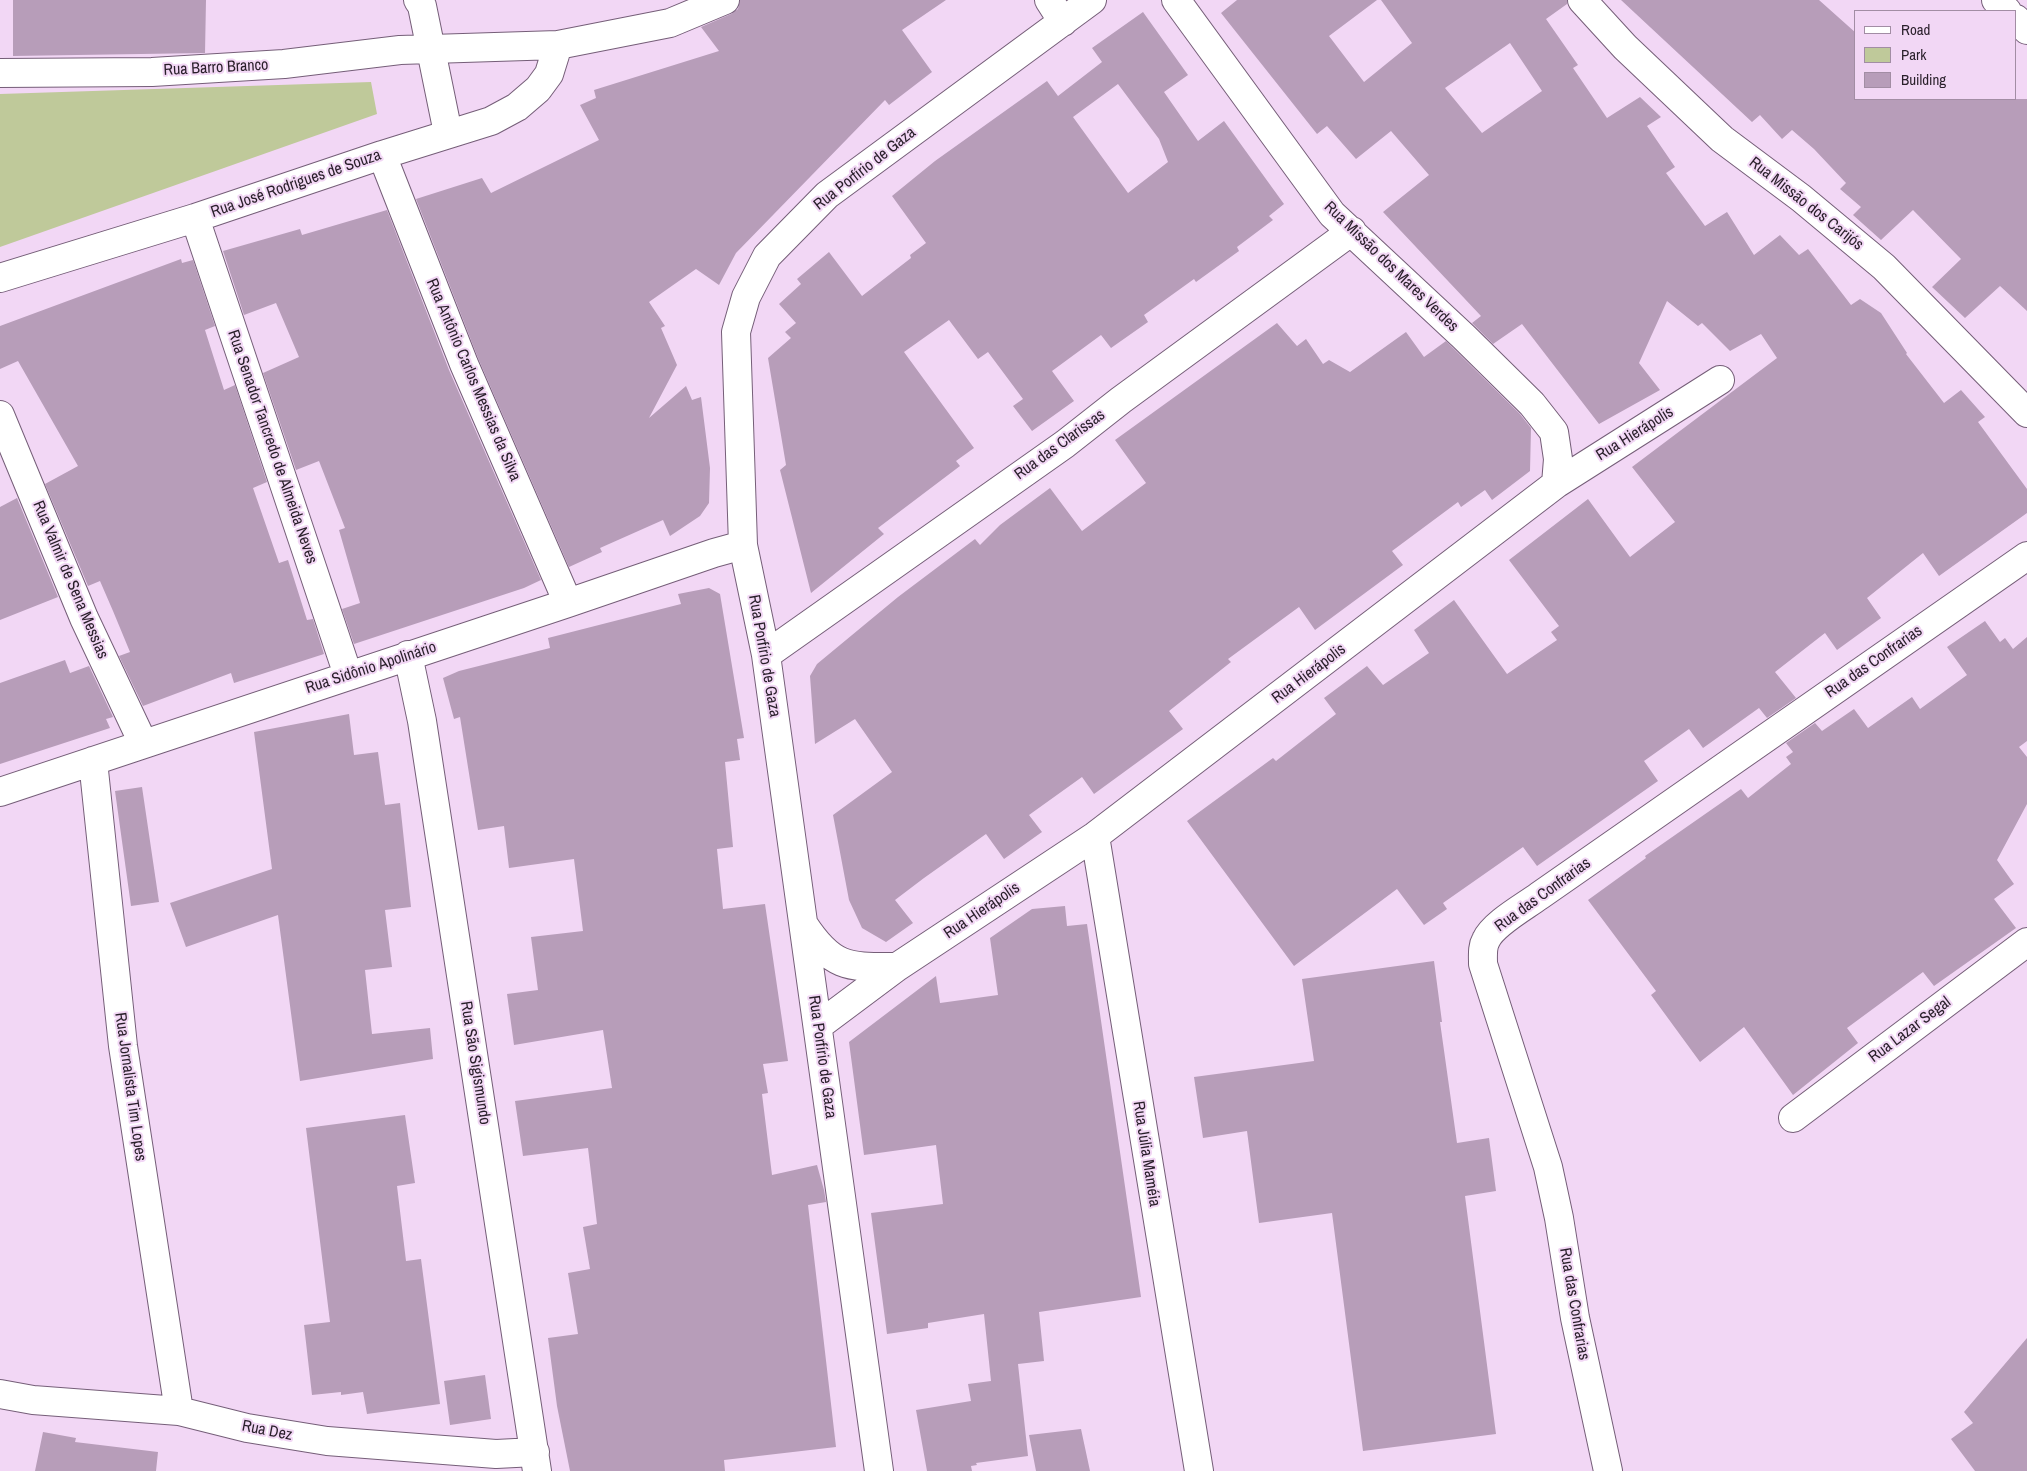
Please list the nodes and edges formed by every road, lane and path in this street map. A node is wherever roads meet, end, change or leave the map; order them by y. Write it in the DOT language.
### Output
graph roads {
  1 [pos="418,0"];
  2 [pos="725,0"];
  3 [pos="1092,0"];
  4 [pos="1176,0"];
  5 [pos="1582,0"];
  6 [pos="1996,0"];
  7 [pos="2006,10"];
  8 [pos="1056,11"];
  9 [pos="2017,20"];
  10 [pos="2027,30"];
  11 [pos="558,45"];
  12 [pos="431,49"];
  13 [pos="0,73"];
  14 [pos="448,133"];
  15 [pos="382,155"];
  16 [pos="195,218"];
  17 [pos="1352,232"];
  18 [pos="0,278"];
  19 [pos="1720,380"];
  20 [pos="2027,413"];
  21 [pos="0,415"];
  22 [pos="1556,484"];
  23 [pos="743,545"];
  24 [pos="2027,556"];
  25 [pos="568,604"];
  26 [pos="766,654"];
  27 [pos="408,655"];
  28 [pos="348,675"];
  29 [pos="143,743"];
  30 [pos="93,760"];
  31 [pos="0,792"];
  32 [pos="1095,836"];
  33 [pos="804,925"];
  34 [pos="2027,942"];
  35 [pos="898,967"];
  36 [pos="818,1026"];
  37 [pos="1793,1118"];
  38 [pos="0,1394"];
  39 [pos="179,1411"];
  40 [pos="536,1462"];
  41 [pos="879,1471"];
  42 [pos="1198,1471"];
  43 [pos="1608,1471"];
  1 -- 12 [label="street"];
  2 -- 11 [label="street, Rua Barro Branco"];
  3 -- 8 [label="street, Rua Porfírio de Gaza"];
  4 -- 17 [label="street, Rua Missão dos Mares Verdes"];
  5 -- 20 [label="street, Rua Missão dos Carijós"];
  6 -- 7 [label="street"];
  8 -- 23 [label="street, Rua Porfírio de Gaza"];
  9 -- 10 [label="street"];
  11 -- 12 [label="street, Rua Barro Branco"];
  11 -- 14 [label="street, Rua José Rodrigues de Souza"];
  12 -- 13 [label="street, Rua Barro Branco"];
  12 -- 14 [label="street"];
  14 -- 15 [label="street, Rua José Rodrigues de Souza"];
  15 -- 16 [label="street, Rua José Rodrigues de Souza"];
  15 -- 25 [label="street, Rua Antônio Carlos Messias da Silva"];
  16 -- 18 [label="street, Rua José Rodrigues de Souza"];
  16 -- 28 [label="street, Rua Senador Tancredo de Almeida Neves"];
  17 -- 22 [label="street, Rua Missão dos Mares Verdes"];
  17 -- 26 [label="street, Rua das Clarissas"];
  19 -- 22 [label="street, Rua Hierápolis"];
  21 -- 29 [label="street, Rua Valmir de Sena Messias"];
  22 -- 32 [label="street, Rua Hierápolis"];
  23 -- 25 [label="street, Rua Sidônio Apolinário"];
  23 -- 26 [label="street, Rua Porfírio de Gaza"];
  24 -- 43 [label="street, Rua das Confrarias"];
  25 -- 27 [label="street, Rua Sidônio Apolinário"];
  26 -- 33 [label="street, Rua Porfírio de Gaza"];
  27 -- 28 [label="street, Rua Sidônio Apolinário"];
  27 -- 40 [label="street, Rua São Sigismundo"];
  28 -- 29 [label="street, Rua Sidônio Apolinário"];
  29 -- 30 [label="street, Rua Sidônio Apolinário"];
  30 -- 31 [label="street, Rua Sidônio Apolinário"];
  30 -- 39 [label="street, Rua Jornalista Tim Lopes"];
  32 -- 35 [label="street, Rua Hierápolis"];
  32 -- 42 [label="street, Rua Júlia Maméia"];
  33 -- 35 [label="street"];
  33 -- 36 [label="street, Rua Porfírio de Gaza"];
  34 -- 37 [label="street, Rua Lazar Segal"];
  35 -- 36 [label="street, Rua Hierápolis"];
  36 -- 41 [label="street, Rua Porfírio de Gaza"];
  38 -- 39 [label="street, Rua Dez"];
  39 -- 40 [label="street, Rua Dez"];
}
